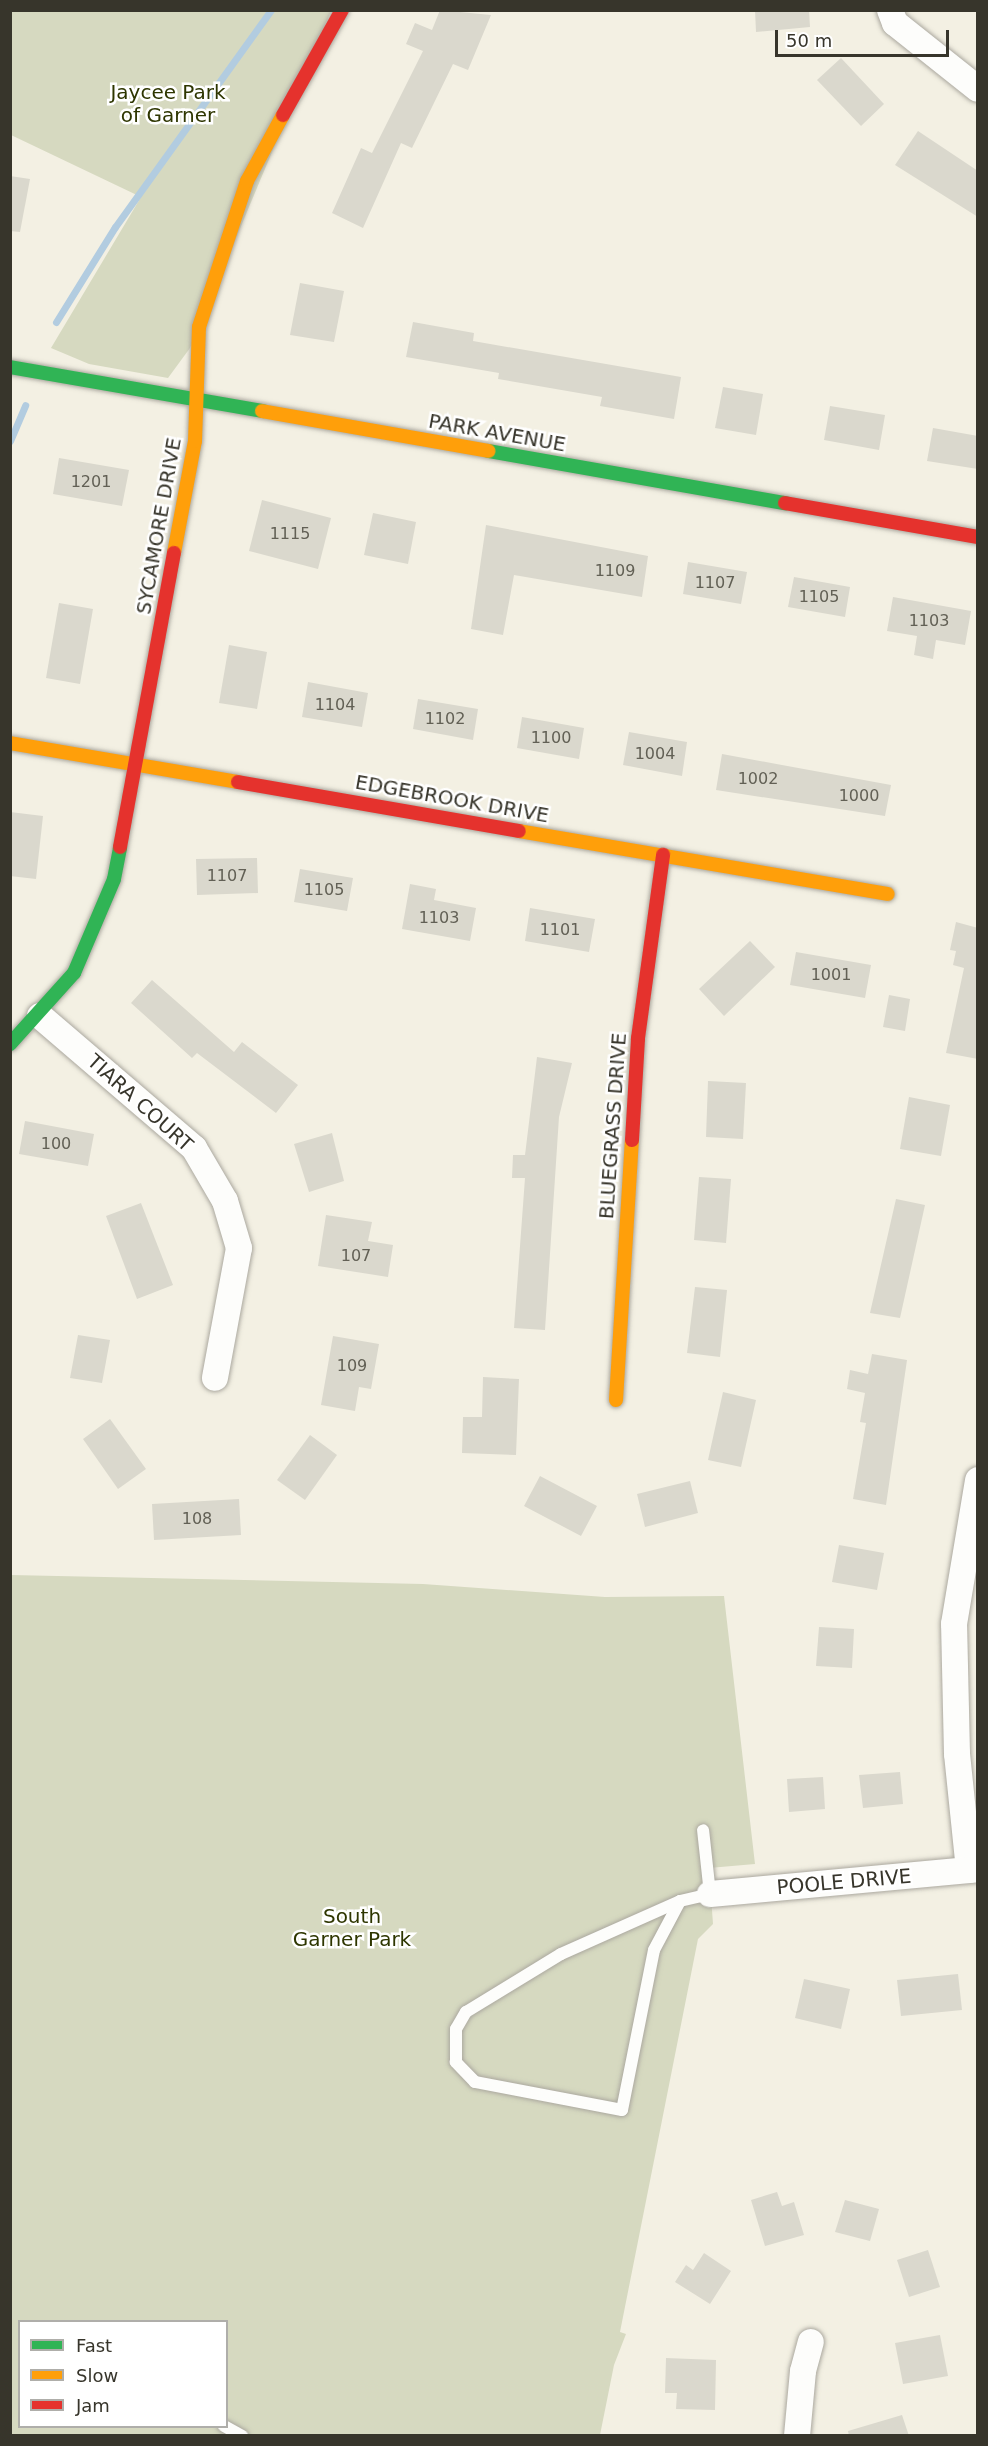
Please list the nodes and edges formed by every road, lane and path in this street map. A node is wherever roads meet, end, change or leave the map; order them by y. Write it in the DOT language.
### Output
graph roads {
  1 [pos="342,10"];
  2 [pos="890,10"];
  3 [pos="978,89"];
  4 [pos="10,367"];
  5 [pos="194,400"];
  6 [pos="978,537"];
  7 [pos="10,743"];
  8 [pos="136,765"];
  9 [pos="663,855"];
  10 [pos="888,894"];
  11 [pos="40,1016"];
  12 [pos="10,1044"];
  13 [pos="215,1378"];
  14 [pos="616,1400"];
  15 [pos="978,1480"];
  16 [pos="703,1830"];
  17 [pos="973,1870"];
  18 [pos="710,1894"];
  19 [pos="680,1901"];
  20 [pos="811,2342"];
  21 [pos="226,2428"];
  22 [pos="242,2436"];
  23 [pos="797,2436"];
  1 -- 5 [label="street, SYCAMORE DRIVE"];
  2 -- 3 [label="street"];
  4 -- 5 [label="street, PARK AVENUE"];
  5 -- 6 [label="street, PARK AVENUE"];
  5 -- 8 [label="street, SYCAMORE DRIVE"];
  7 -- 8 [label="street, EDGEBROOK DRIVE"];
  8 -- 9 [label="street, EDGEBROOK DRIVE"];
  8 -- 11 [label="street, SYCAMORE DRIVE"];
  9 -- 10 [label="street, EDGEBROOK DRIVE"];
  9 -- 14 [label="street, BLUEGRASS DRIVE"];
  11 -- 12 [label="street, SYCAMORE DRIVE"];
  11 -- 13 [label="street, TIARA COURT"];
  15 -- 17 [label="street"];
  16 -- 18 [label="lane"];
  17 -- 18 [label="street, POOLE DRIVE"];
  18 -- 19 [label="lane"];
  19 -- 19 [label="lane"];
  20 -- 23 [label="street"];
  21 -- 22 [label="lane"];
}
